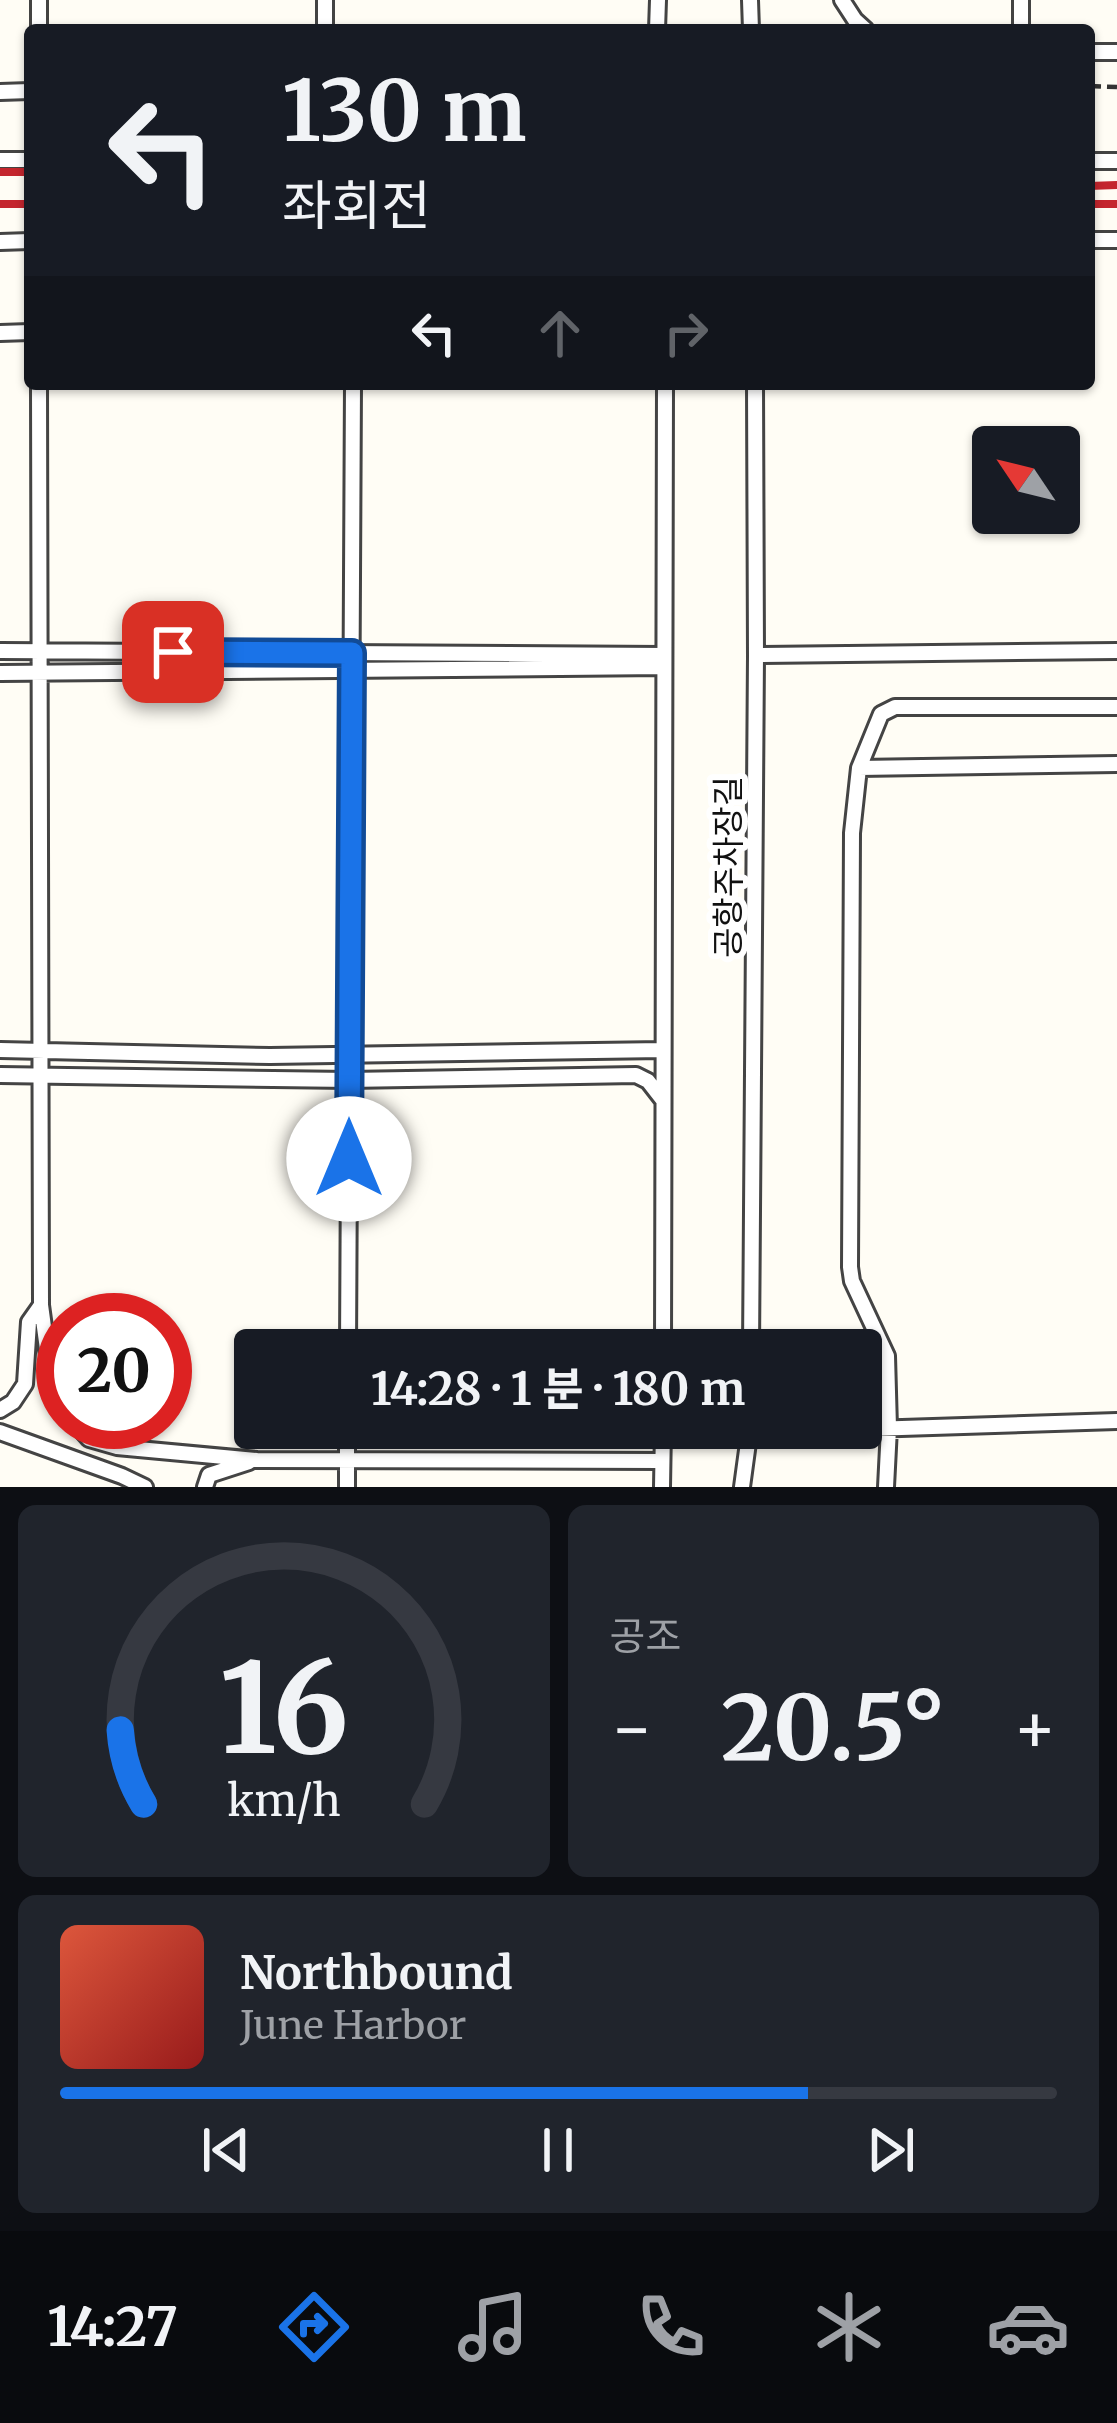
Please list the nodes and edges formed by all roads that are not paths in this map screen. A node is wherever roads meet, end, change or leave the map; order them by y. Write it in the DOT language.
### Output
graph roads {
  1 [pos="38,390"];
  2 [pos="353,390"];
  3 [pos="664,390"];
  4 [pos="755,390"];
  5 [pos="0,651"];
  6 [pos="1117,651"];
  7 [pos="38,652"];
  8 [pos="352,653"];
  9 [pos="756,655"];
  10 [pos="664,661"];
  11 [pos="352,670"];
  12 [pos="0,673"];
  13 [pos="39,673"];
  14 [pos="1117,707"];
  15 [pos="1117,764"];
  16 [pos="859,768"];
  17 [pos="0,1050"];
  18 [pos="663,1050"];
  19 [pos="41,1051"];
  20 [pos="350,1055"];
  21 [pos="0,1075"];
  22 [pos="41,1075"];
  23 [pos="349,1079"];
  24 [pos="663,1101"];
  25 [pos="41,1293"];
  26 [pos="36,1312"];
  27 [pos="348,1329"];
  28 [pos="663,1329"];
  29 [pos="751,1329"];
  30 [pos="0,1410"];
  31 [pos="1117,1421"];
  32 [pos="882,1428"];
  33 [pos="889,1428"];
  34 [pos="0,1432"];
  35 [pos="139,1449"];
  36 [pos="347,1449"];
  37 [pos="662,1449"];
  38 [pos="747,1449"];
  39 [pos="347,1459"];
  40 [pos="257,1460"];
  41 [pos="662,1461"];
  42 [pos="145,1487"];
  43 [pos="205,1487"];
  44 [pos="347,1487"];
  45 [pos="662,1487"];
  46 [pos="742,1487"];
  47 [pos="886,1487"];
  1 -- 7 [label="lane"];
  2 -- 8 [label="lane"];
  3 -- 10 [label="lane"];
  4 -- 9 [label="lane, 공항주차장길"];
  5 -- 7 [label="lane"];
  6 -- 9 [label="lane"];
  7 -- 8 [label="lane"];
  7 -- 13 [label="lane"];
  8 -- 10 [label="lane"];
  8 -- 11 [label="lane"];
  9 -- 29 [label="lane, 공항주차장길"];
  10 -- 11 [label="lane"];
  10 -- 18 [label="lane"];
  11 -- 13 [label="lane"];
  11 -- 20 [label="lane"];
  12 -- 13 [label="lane"];
  13 -- 19 [label="lane"];
  14 -- 16 [label="lane"];
  15 -- 16 [label="lane"];
  16 -- 33 [label="lane"];
  17 -- 19 [label="lane"];
  18 -- 20 [label="lane"];
  18 -- 24 [label="lane"];
  19 -- 20 [label="lane"];
  19 -- 22 [label="lane"];
  20 -- 23 [label="lane"];
  21 -- 22 [label="lane"];
  22 -- 23 [label="lane"];
  22 -- 25 [label="lane"];
  23 -- 24 [label="lane"];
  23 -- 27 [label="lane"];
  24 -- 28 [label="lane"];
  26 -- 30 [label="lane"];
  31 -- 33 [label="lane"];
  32 -- 33 [label="lane"];
  33 -- 47 [label="lane"];
  34 -- 42 [label="lane"];
  35 -- 40 [label="lane"];
  36 -- 39 [label="lane"];
  37 -- 41 [label="lane"];
  38 -- 46 [label="lane"];
  39 -- 40 [label="lane"];
  39 -- 41 [label="lane"];
  39 -- 44 [label="lane"];
  40 -- 43 [label="lane"];
  41 -- 45 [label="lane"];
}
